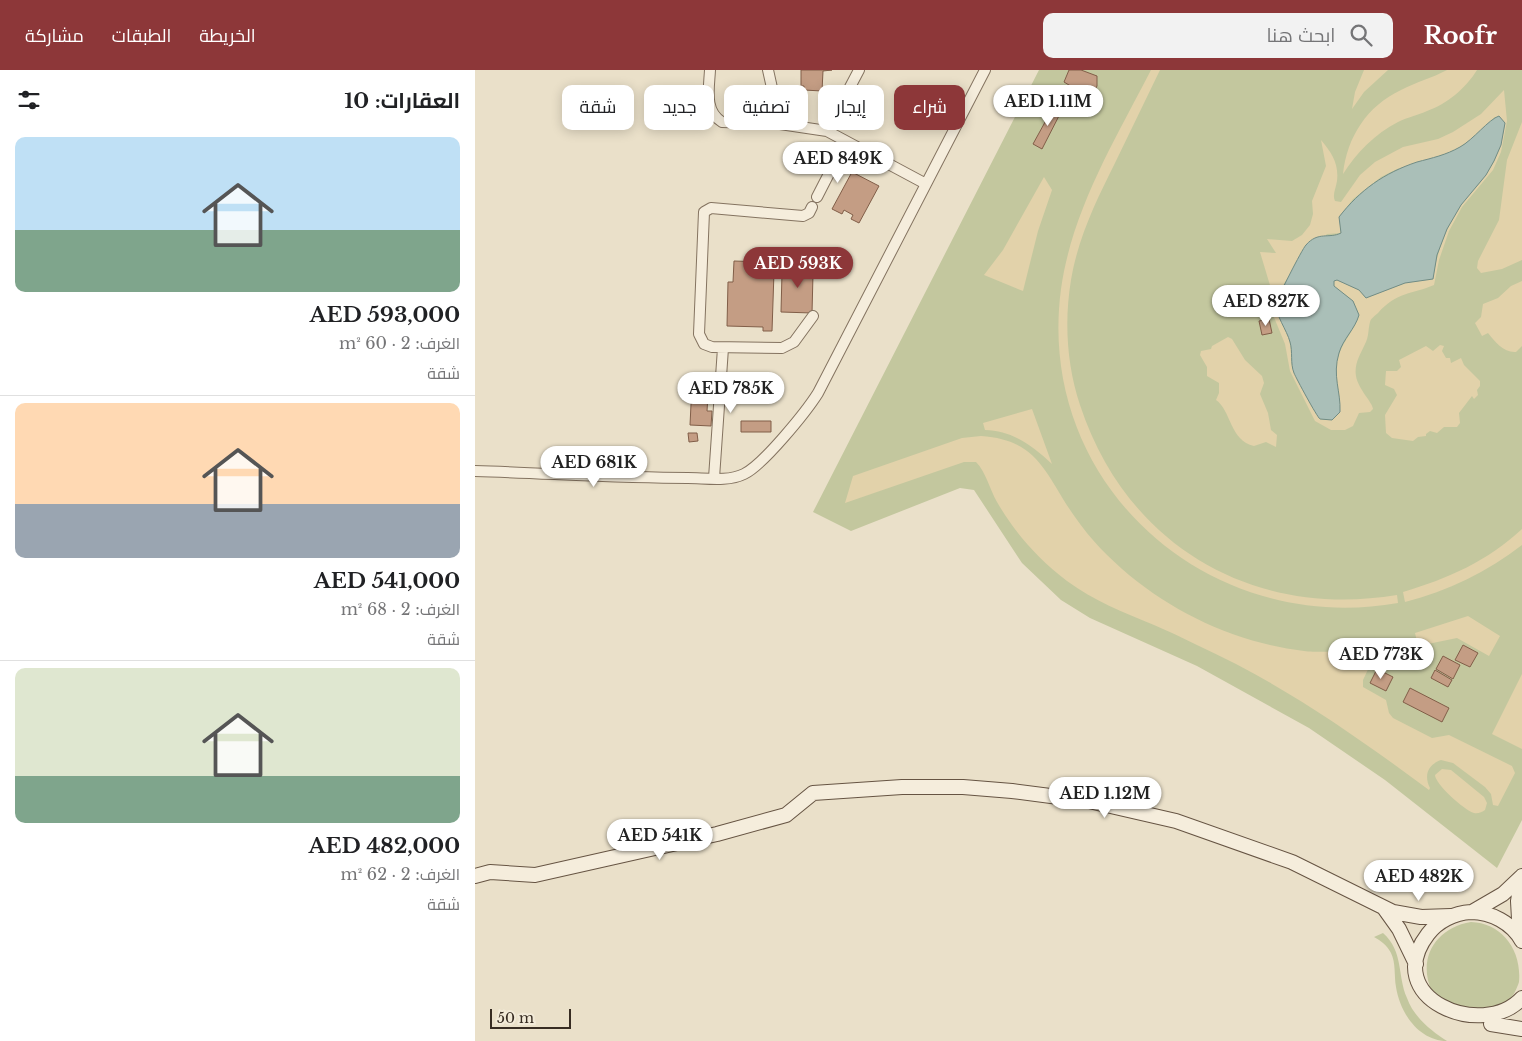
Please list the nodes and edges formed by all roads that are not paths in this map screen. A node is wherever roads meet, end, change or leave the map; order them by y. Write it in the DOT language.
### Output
graph roads {
  1 [pos="710,70"];
  2 [pos="768,70"];
  3 [pos="859,70"];
  4 [pos="985,70"];
  5 [pos="771,85"];
  6 [pos="724,122"];
  7 [pos="808,128"];
  8 [pos="827,131"];
  9 [pos="836,160"];
  10 [pos="926,184"];
  11 [pos="813,316"];
  12 [pos="723,348"];
  13 [pos="475,471"];
  14 [pos="714,478"];
  15 [pos="475,876"];
  16 [pos="1522,877"];
  17 [pos="1384,908"];
  18 [pos="1471,912"];
  19 [pos="1451,916"];
  20 [pos="1521,939"];
  21 [pos="1416,964"];
  22 [pos="1522,998"];
  23 [pos="1491,1024"];
  24 [pos="1522,1029"];
  1 -- 6 [label="street"];
  2 -- 5 [label="street"];
  3 -- 8 [label="street"];
  4 -- 10 [label="street"];
  7 -- 8 [label="street"];
  8 -- 10 [label="street"];
  9 -- 12 [label="street"];
  10 -- 14 [label="street"];
  11 -- 12 [label="street"];
  12 -- 14 [label="street"];
  13 -- 14 [label="street"];
  15 -- 17 [label="street"];
  16 -- 18 [label="street"];
  16 -- 20 [label="street"];
  17 -- 19 [label="street"];
  17 -- 21 [label="street"];
  18 -- 19 [label="street"];
  18 -- 20 [label="street"];
  19 -- 21 [label="street"];
  21 -- 23 [label="street"];
  22 -- 23 [label="street"];
  23 -- 24 [label="street"];
}
